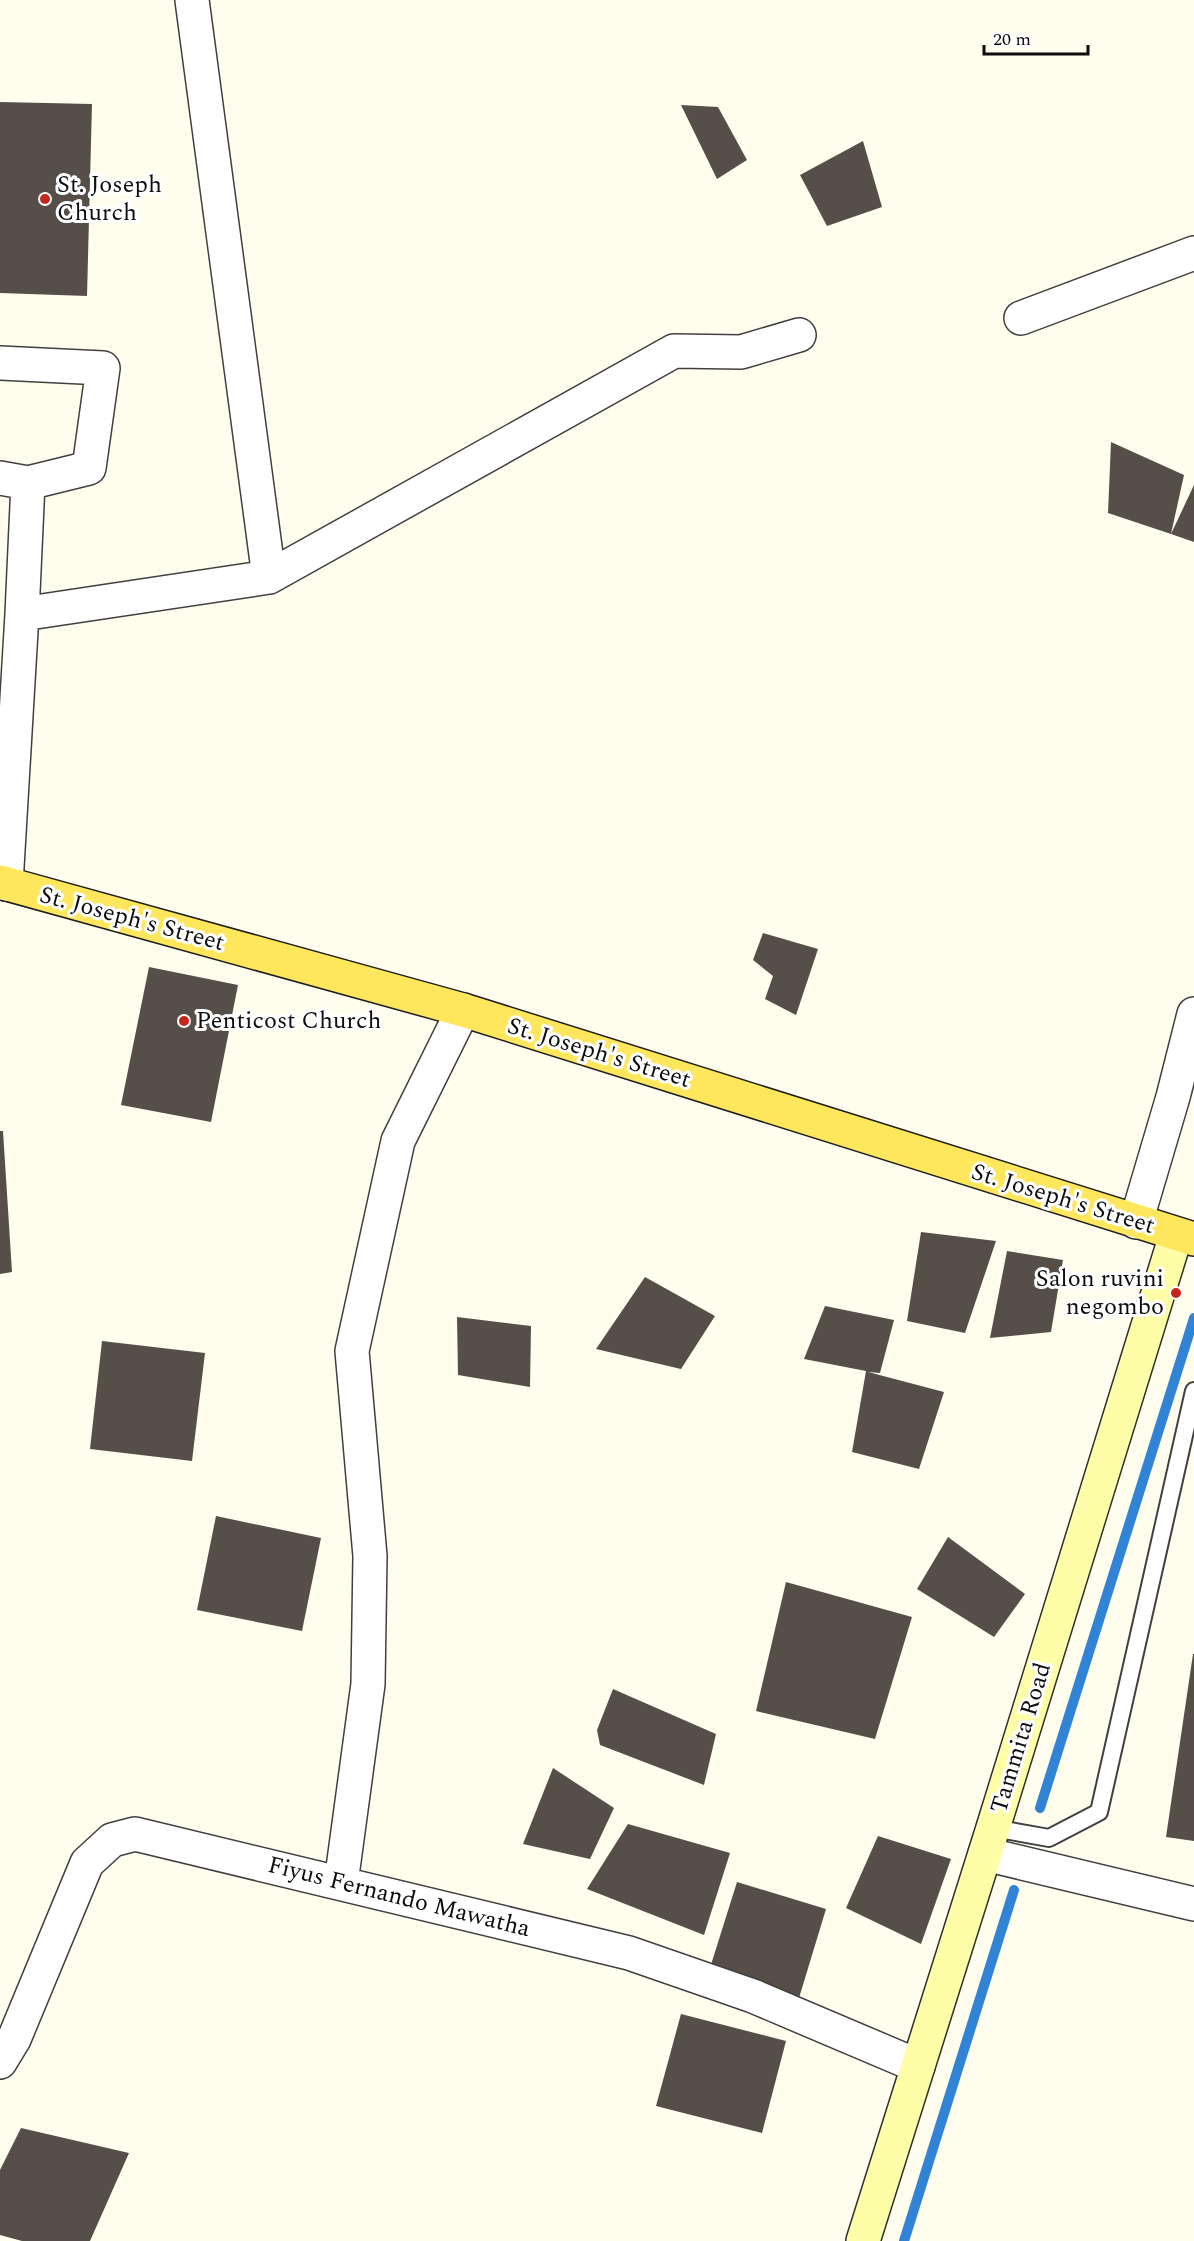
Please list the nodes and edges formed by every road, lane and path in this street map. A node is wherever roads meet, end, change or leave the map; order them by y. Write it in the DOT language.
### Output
graph roads {
  1 [pos="192,0"];
  2 [pos="1192,263"];
  3 [pos="1021,318"];
  4 [pos="799,336"];
  5 [pos="0,363"];
  6 [pos="14,480"];
  7 [pos="269,576"];
  8 [pos="22,614"];
  9 [pos="3,883"];
  10 [pos="463,1010"];
  11 [pos="1194,1014"];
  12 [pos="1136,1222"];
  13 [pos="1185,1237"];
  14 [pos="1194,1391"];
  15 [pos="989,1841"];
  16 [pos="341,1883"];
  17 [pos="1194,1904"];
  18 [pos="0,2062"];
  19 [pos="918,2066"];
  20 [pos="863,2241"];
  1 -- 7 [label="street"];
  2 -- 3 [label="street"];
  4 -- 7 [label="street"];
  5 -- 6 [label="street"];
  6 -- 8 [label="street"];
  7 -- 8 [label="street"];
  8 -- 9 [label="street"];
  9 -- 10 [label="main road, St. Joseph's Street"];
  10 -- 12 [label="main road, St. Joseph's Street"];
  10 -- 16 [label="street"];
  11 -- 12 [label="street"];
  12 -- 13 [label="main road, St. Joseph's Street"];
  13 -- 15 [label="street, Tammita Road"];
  14 -- 15 [label="lane"];
  15 -- 17 [label="street"];
  15 -- 19 [label="street, Tammita Road"];
  16 -- 18 [label="street, Fiyus Fernando Mawatha"];
  16 -- 19 [label="street, Fiyus Fernando Mawatha"];
  19 -- 20 [label="street, Tammita Road"];
}
